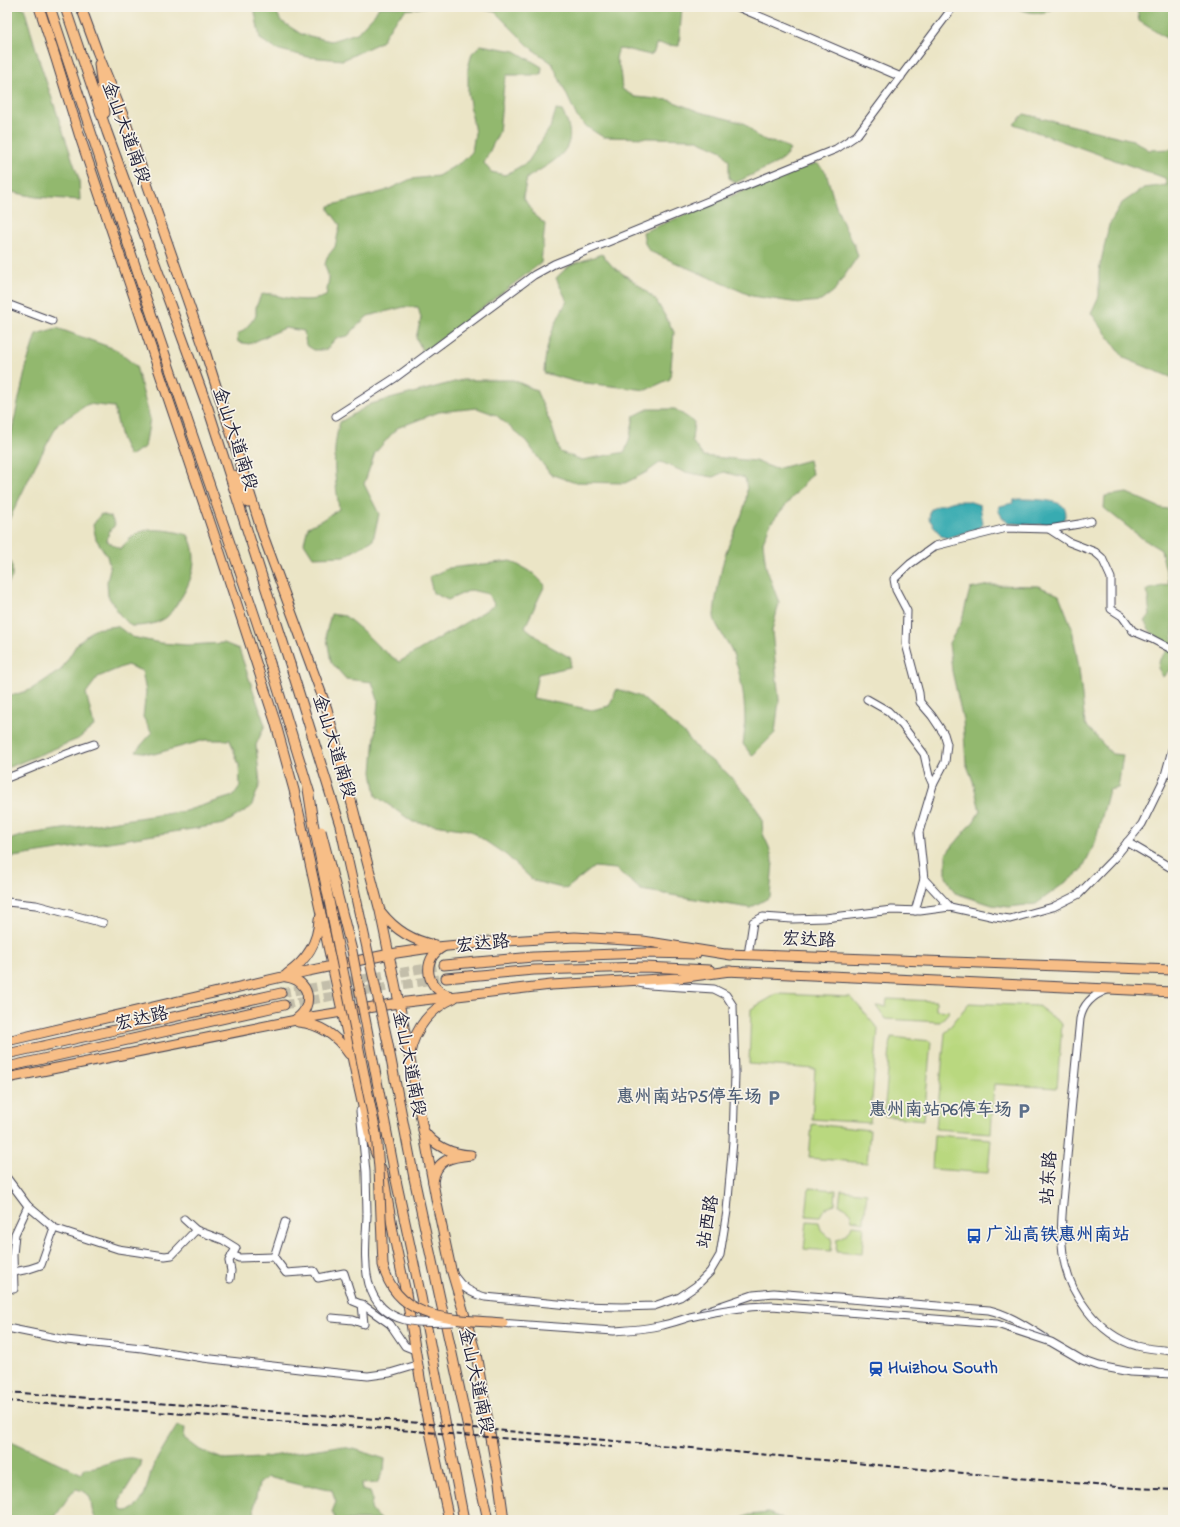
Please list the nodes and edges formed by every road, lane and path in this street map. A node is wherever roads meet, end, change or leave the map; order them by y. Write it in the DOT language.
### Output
graph roads {
  1 [pos="39,7"];
  2 [pos="50,7"];
  3 [pos="64,7"];
  4 [pos="81,7"];
  5 [pos="738,7"];
  6 [pos="953,7"];
  7 [pos="97,51"];
  8 [pos="56,59"];
  9 [pos="901,76"];
  10 [pos="107,132"];
  11 [pos="92,138"];
  12 [pos="7,304"];
  13 [pos="52,321"];
  14 [pos="336,416"];
  15 [pos="219,443"];
  16 [pos="197,449"];
  17 [pos="1091,520"];
  18 [pos="1049,529"];
  19 [pos="263,535"];
  20 [pos="216,540"];
  21 [pos="1173,650"];
  22 [pos="867,699"];
  23 [pos="94,744"];
  24 [pos="1173,746"];
  25 [pos="7,778"];
  26 [pos="933,785"];
  27 [pos="308,789"];
  28 [pos="1127,842"];
  29 [pos="1173,869"];
  30 [pos="924,879"];
  31 [pos="7,902"];
  32 [pos="318,905"];
  33 [pos="950,907"];
  34 [pos="380,911"];
  35 [pos="915,911"];
  36 [pos="103,923"];
  37 [pos="448,946"];
  38 [pos="390,954"];
  39 [pos="731,954"];
  40 [pos="748,955"];
  41 [pos="444,965"];
  42 [pos="332,966"];
  43 [pos="1173,970"];
  44 [pos="730,971"];
  45 [pos="282,977"];
  46 [pos="446,978"];
  47 [pos="628,981"];
  48 [pos="1115,990"];
  49 [pos="1173,992"];
  50 [pos="281,993"];
  51 [pos="463,995"];
  52 [pos="453,996"];
  53 [pos="398,1003"];
  54 [pos="284,1005"];
  55 [pos="342,1012"];
  56 [pos="290,1021"];
  57 [pos="7,1041"];
  58 [pos="7,1054"];
  59 [pos="410,1058"];
  60 [pos="353,1062"];
  61 [pos="7,1067"];
  62 [pos="7,1078"];
  63 [pos="358,1084"];
  64 [pos="422,1129"];
  65 [pos="7,1178"];
  66 [pos="433,1186"];
  67 [pos="28,1206"];
  68 [pos="184,1219"];
  69 [pos="285,1222"];
  70 [pos="54,1228"];
  71 [pos="196,1230"];
  72 [pos="232,1255"];
  73 [pos="274,1257"];
  74 [pos="451,1270"];
  75 [pos="14,1272"];
  76 [pos="230,1280"];
  77 [pos="14,1290"];
  78 [pos="362,1304"];
  79 [pos="332,1318"];
  80 [pos="690,1318"];
  81 [pos="503,1323"];
  82 [pos="7,1328"];
  83 [pos="1051,1342"];
  84 [pos="415,1350"];
  85 [pos="1173,1351"];
  86 [pos="417,1365"];
  87 [pos="1173,1374"];
  88 [pos="449,1520"];
  89 [pos="464,1520"];
  90 [pos="488,1520"];
  91 [pos="504,1520"];
  1 -- 8 [label="main road"];
  2 -- 11 [label="main road, 金山大道南段"];
  3 -- 10 [label="main road, 金山大道南段"];
  4 -- 7 [label="main road"];
  5 -- 9 [label="street"];
  6 -- 9 [label="street"];
  7 -- 10 [label="main road"];
  7 -- 19 [label="main road"];
  8 -- 11 [label="main road"];
  8 -- 20 [label="main road"];
  9 -- 14 [label="street"];
  10 -- 15 [label="main road, 金山大道南段"];
  11 -- 16 [label="main road, 金山大道南段"];
  12 -- 13 [label="street"];
  15 -- 19 [label="main road"];
  15 -- 90 [label="main road, 金山大道南段, bridge"];
  16 -- 20 [label="main road"];
  16 -- 27 [label="main road, 金山大道南段, bridge"];
  17 -- 18 [label="street"];
  18 -- 21 [label="street"];
  18 -- 26 [label="street"];
  19 -- 34 [label="main road"];
  20 -- 32 [label="main road"];
  22 -- 26 [label="street"];
  23 -- 25 [label="street"];
  24 -- 28 [label="street"];
  26 -- 30 [label="street"];
  27 -- 81 [label="main road, bridge"];
  27 -- 89 [label="main road, 金山大道南段, bridge"];
  28 -- 29 [label="street"];
  28 -- 33 [label="street"];
  30 -- 33 [label="street"];
  30 -- 35 [label="street"];
  31 -- 36 [label="street"];
  32 -- 42 [label="main road"];
  32 -- 45 [label="main road"];
  33 -- 35 [label="street"];
  34 -- 37 [label="main road"];
  34 -- 38 [label="main road"];
  35 -- 40 [label="street"];
  37 -- 38 [label="main road"];
  37 -- 39 [label="main road"];
  37 -- 52 [label="main road"];
  38 -- 42 [label="main road"];
  38 -- 53 [label="main road"];
  39 -- 40 [label="main road, 宏达路"];
  39 -- 41 [label="main road, 宏达路"];
  40 -- 43 [label="main road, 宏达路"];
  42 -- 45 [label="main road"];
  42 -- 55 [label="main road"];
  44 -- 46 [label="main road, 宏达路"];
  44 -- 47 [label="main road"];
  44 -- 48 [label="main road, 宏达路"];
  45 -- 56 [label="main road"];
  45 -- 57 [label="main road"];
  47 -- 51 [label="main road"];
  47 -- 74 [label="street, 站西路"];
  48 -- 49 [label="main road, 宏达路"];
  48 -- 85 [label="street, 站东路"];
  50 -- 58 [label="main road, 宏达路"];
  51 -- 52 [label="main road"];
  51 -- 59 [label="main road"];
  52 -- 53 [label="main road"];
  53 -- 55 [label="main road"];
  53 -- 59 [label="main road"];
  54 -- 61 [label="main road, 宏达路"];
  55 -- 56 [label="main road"];
  55 -- 60 [label="main road"];
  56 -- 60 [label="main road"];
  56 -- 62 [label="main road"];
  59 -- 64 [label="main road"];
  60 -- 63 [label="main road"];
  63 -- 81 [label="street, bridge"];
  63 -- 84 [label="main road"];
  64 -- 66 [label="main road"];
  64 -- 66 [label="main road"];
  65 -- 67 [label="street"];
  66 -- 74 [label="main road"];
  67 -- 70 [label="street"];
  67 -- 75 [label="street"];
  68 -- 71 [label="street"];
  69 -- 73 [label="street"];
  70 -- 71 [label="street"];
  70 -- 75 [label="street"];
  71 -- 72 [label="street"];
  72 -- 73 [label="street"];
  72 -- 76 [label="street"];
  73 -- 78 [label="street"];
  74 -- 91 [label="main road"];
  75 -- 77 [label="street"];
  78 -- 79 [label="street"];
  78 -- 84 [label="street"];
  80 -- 81 [label="street, bridge"];
  80 -- 83 [label="street, bridge"];
  80 -- 83 [label="street, bridge"];
  82 -- 86 [label="street"];
  83 -- 87 [label="street, bridge"];
  84 -- 86 [label="main road"];
  86 -- 88 [label="main road"];
}
